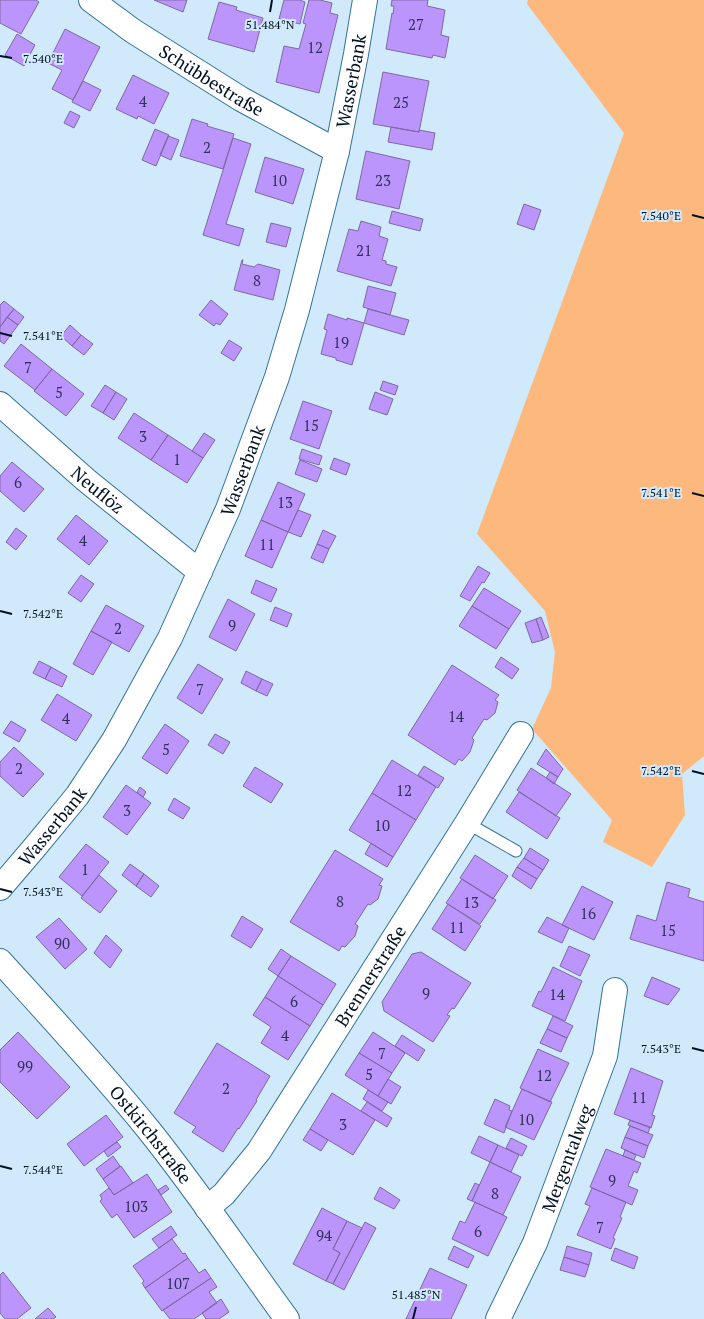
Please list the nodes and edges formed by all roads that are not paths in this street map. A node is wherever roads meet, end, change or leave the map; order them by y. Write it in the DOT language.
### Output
graph roads {
  1 [pos="91,0"];
  2 [pos="365,0"];
  3 [pos="337,151"];
  4 [pos="0,404"];
  5 [pos="200,572"];
  6 [pos="521,734"];
  7 [pos="467,823"];
  8 [pos="516,851"];
  9 [pos="0,888"];
  10 [pos="0,961"];
  11 [pos="615,990"];
  12 [pos="207,1208"];
  13 [pos="287,1319"];
  14 [pos="498,1319"];
  1 -- 3 [label="street, Schübbestraße"];
  2 -- 3 [label="street, Wasserbank"];
  3 -- 5 [label="street, Wasserbank"];
  4 -- 5 [label="street, Neuflöz"];
  5 -- 9 [label="street, Wasserbank"];
  6 -- 7 [label="street, Brennerstraße"];
  7 -- 8 [label="lane"];
  7 -- 12 [label="street, Brennerstraße"];
  10 -- 12 [label="street, Ostkirchstraße"];
  11 -- 14 [label="street, Mergentalweg"];
  12 -- 13 [label="street, Ostkirchstraße"];
}
